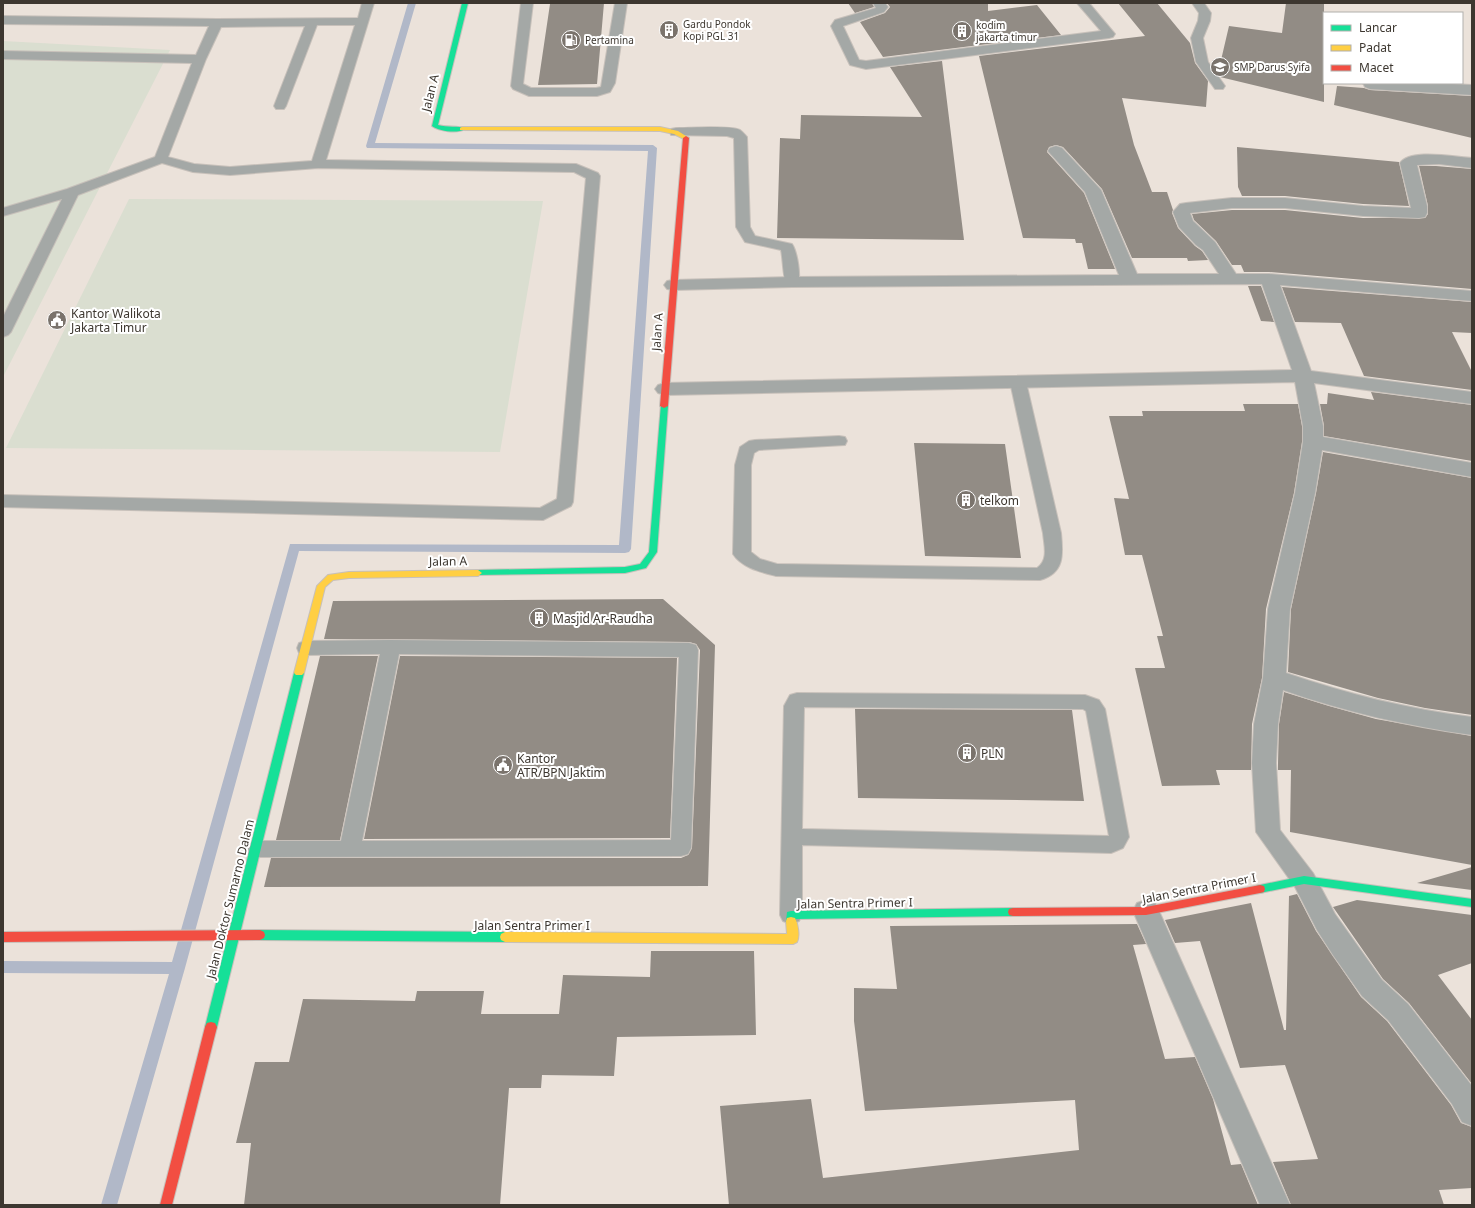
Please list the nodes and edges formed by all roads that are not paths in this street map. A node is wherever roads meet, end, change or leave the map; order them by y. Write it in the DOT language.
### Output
graph roads {
  1 [pos="368,3"];
  2 [pos="465,3"];
  3 [pos="527,3"];
  4 [pos="622,3"];
  5 [pos="879,3"];
  6 [pos="1083,3"];
  7 [pos="1198,3"];
  8 [pos="3,20"];
  9 [pos="363,21"];
  10 [pos="312,22"];
  11 [pos="217,23"];
  12 [pos="3,55"];
  13 [pos="200,59"];
  14 [pos="1370,84"];
  15 [pos="1219,86"];
  16 [pos="1472,90"];
  17 [pos="280,106"];
  18 [pos="676,132"];
  19 [pos="1056,151"];
  20 [pos="161,159"];
  21 [pos="1472,163"];
  22 [pos="318,164"];
  23 [pos="72,192"];
  24 [pos="3,212"];
  25 [pos="1231,279"];
  26 [pos="1269,279"];
  27 [pos="1130,280"];
  28 [pos="792,282"];
  29 [pos="673,285"];
  30 [pos="1472,296"];
  31 [pos="3,332"];
  32 [pos="1303,376"];
  33 [pos="1018,382"];
  34 [pos="665,389"];
  35 [pos="1472,398"];
  36 [pos="839,441"];
  37 [pos="1313,442"];
  38 [pos="1472,470"];
  39 [pos="3,501"];
  40 [pos="317,599"];
  41 [pos="391,647"];
  42 [pos="306,648"];
  43 [pos="1274,678"];
  44 [pos="1472,726"];
  45 [pos="793,837"];
  46 [pos="255,849"];
  47 [pos="350,849"];
  48 [pos="1304,880"];
  49 [pos="1472,903"];
  50 [pos="1146,912"];
  51 [pos="791,915"];
  52 [pos="234,935"];
  53 [pos="3,937"];
  54 [pos="1472,1113"];
  55 [pos="166,1205"];
  56 [pos="1275,1205"];
  1 -- 9 [label="lane"];
  2 -- 18 [label="street, Jalan A"];
  3 -- 4 [label="lane"];
  5 -- 6 [label="lane"];
  7 -- 15 [label="lane"];
  8 -- 11 [label="lane"];
  9 -- 10 [label="lane"];
  9 -- 22 [label="lane"];
  10 -- 11 [label="lane"];
  10 -- 17 [label="lane"];
  11 -- 13 [label="lane"];
  12 -- 13 [label="lane"];
  13 -- 20 [label="lane"];
  14 -- 16 [label="street"];
  18 -- 28 [label="lane"];
  18 -- 29 [label="street, Jalan A"];
  19 -- 27 [label="street"];
  20 -- 22 [label="lane"];
  20 -- 23 [label="lane"];
  21 -- 25 [label="street"];
  22 -- 39 [label="lane"];
  23 -- 24 [label="lane"];
  23 -- 31 [label="lane"];
  25 -- 26 [label="street"];
  25 -- 27 [label="street"];
  26 -- 30 [label="street"];
  26 -- 32 [label="street"];
  27 -- 28 [label="street"];
  28 -- 29 [label="street"];
  29 -- 34 [label="street, Jalan A"];
  32 -- 33 [label="street"];
  32 -- 35 [label="street"];
  32 -- 37 [label="street"];
  33 -- 34 [label="street"];
  33 -- 36 [label="lane"];
  34 -- 40 [label="street, Jalan A"];
  37 -- 38 [label="street"];
  37 -- 43 [label="street"];
  40 -- 42 [label="street, Jalan Doktor Sumarno Dalam"];
  41 -- 42 [label="lane"];
  41 -- 47 [label="lane"];
  41 -- 47 [label="lane"];
  42 -- 46 [label="street, Jalan Doktor Sumarno Dalam"];
  43 -- 44 [label="street"];
  43 -- 48 [label="street"];
  45 -- 45 [label="lane"];
  45 -- 51 [label="lane"];
  46 -- 47 [label="lane"];
  46 -- 52 [label="street, Jalan Doktor Sumarno Dalam"];
  48 -- 49 [label="street, Jalan Sentra Primer I"];
  48 -- 50 [label="street, Jalan Sentra Primer I"];
  48 -- 54 [label="street"];
  50 -- 51 [label="street, Jalan Sentra Primer I"];
  50 -- 56 [label="street"];
  51 -- 52 [label="street, Jalan Sentra Primer I"];
  52 -- 53 [label="street"];
  52 -- 55 [label="street, Jalan Doktor Sumarno Dalam"];
}
